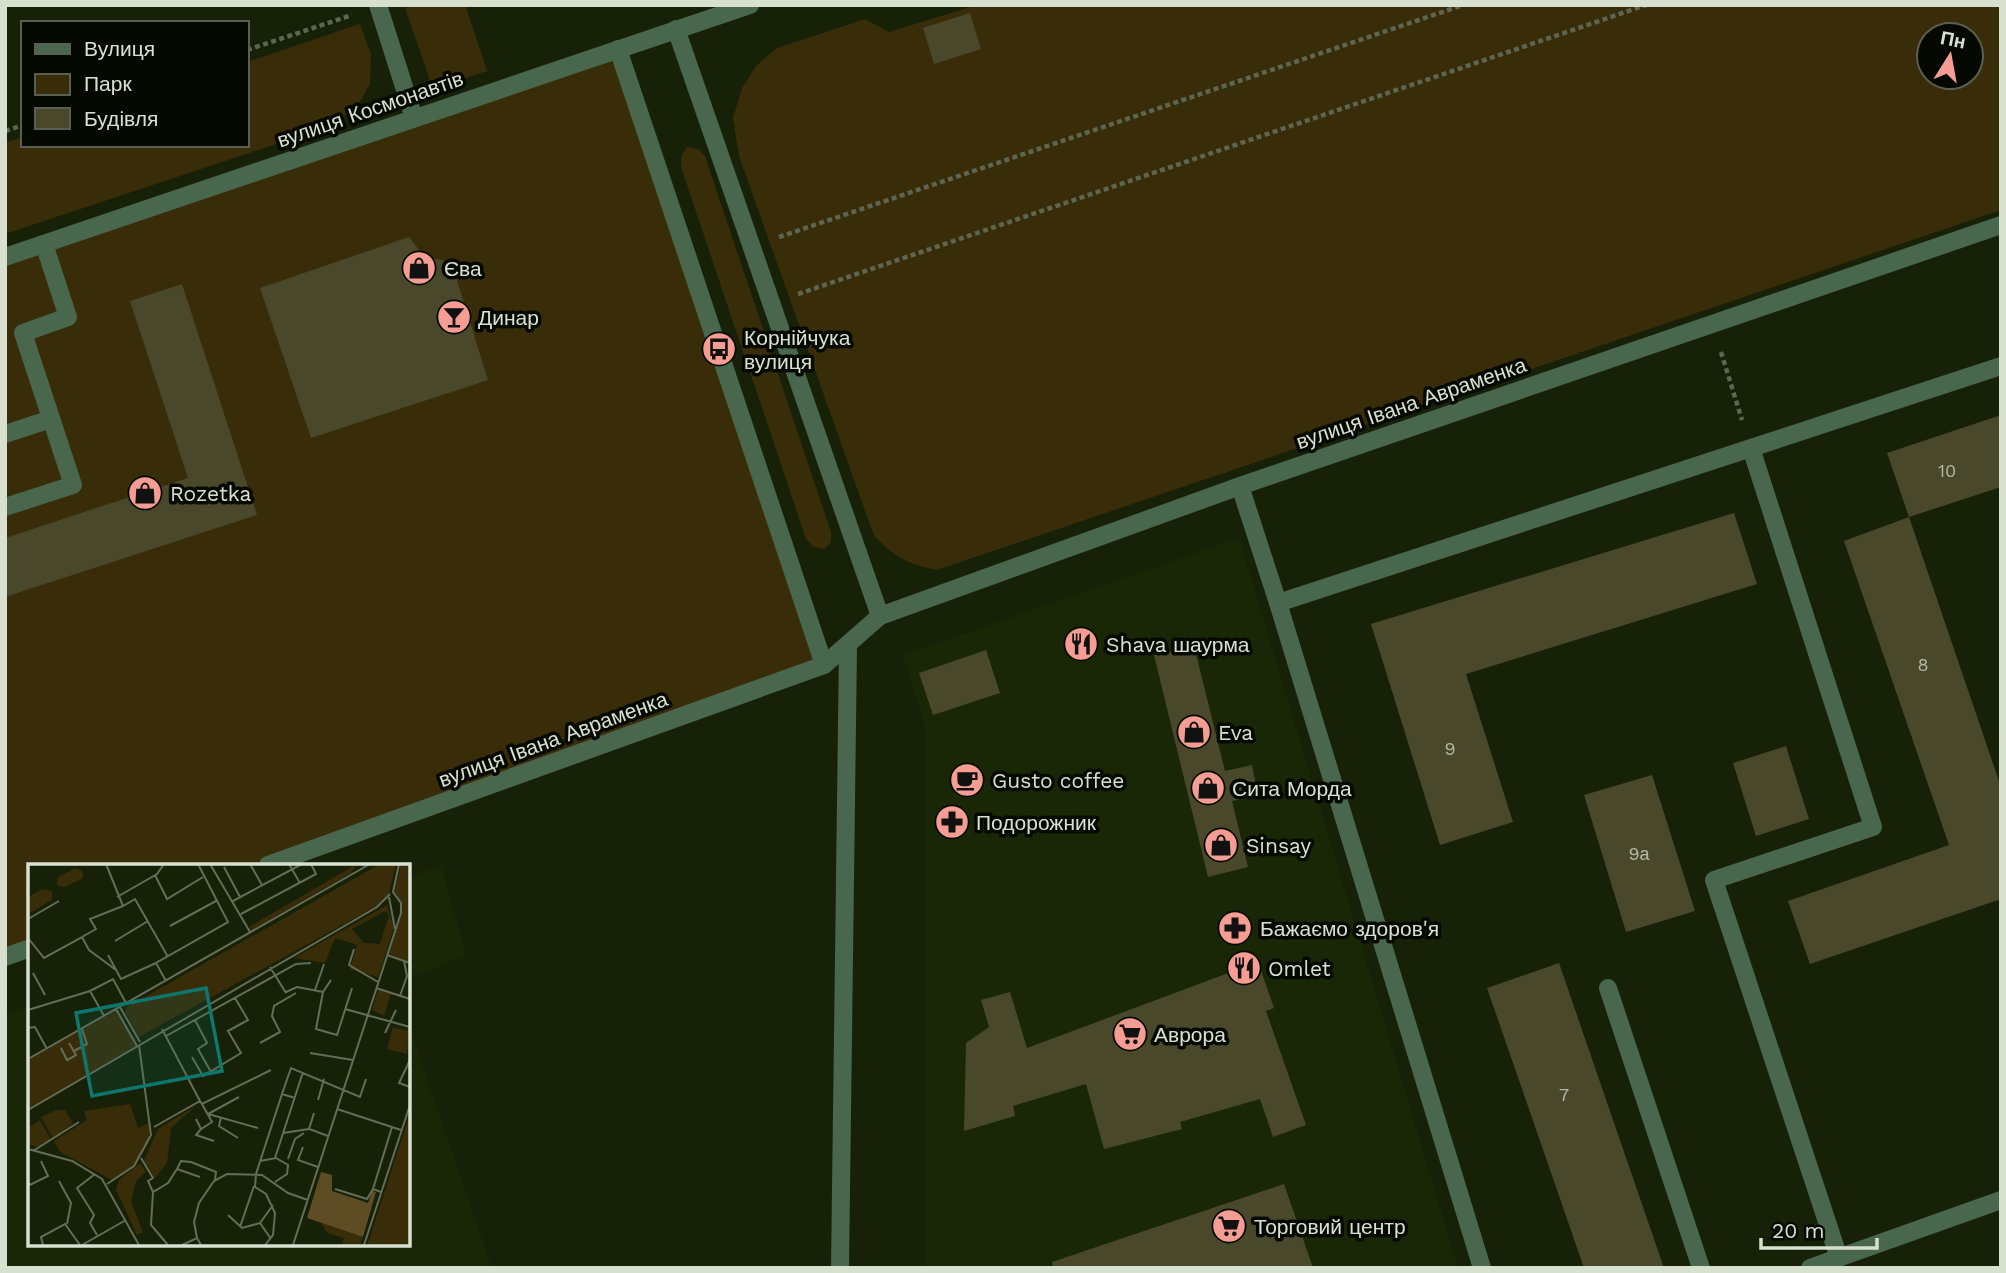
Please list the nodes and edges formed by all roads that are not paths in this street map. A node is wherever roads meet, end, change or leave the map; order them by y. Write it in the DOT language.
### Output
graph roads {
  1 [pos="750,5"];
  2 [pos="378,6"];
  3 [pos="676,29"];
  4 [pos="618,49"];
  5 [pos="414,118"];
  6 [pos="2001,225"];
  7 [pos="44,244"];
  8 [pos="5,257"];
  9 [pos="23,333"];
  10 [pos="5,339"];
  11 [pos="2001,366"];
  12 [pos="51,419"];
  13 [pos="5,434"];
  14 [pos="1751,448"];
  15 [pos="1240,486"];
  16 [pos="5,507"];
  17 [pos="1278,603"];
  18 [pos="880,617"];
  19 [pos="848,646"];
  20 [pos="824,665"];
  21 [pos="271,864"];
  22 [pos="28,949"];
  23 [pos="5,957"];
  24 [pos="1608,988"];
  25 [pos="2001,1200"];
  26 [pos="1839,1258"];
  27 [pos="840,1268"];
  28 [pos="1482,1268"];
  29 [pos="1701,1268"];
  30 [pos="1810,1268"];
  1 -- 3 [label="street, вулиця Космонавтів"];
  2 -- 5 [label="street"];
  3 -- 4 [label="street, вулиця Космонавтів"];
  3 -- 18 [label="street"];
  4 -- 5 [label="street, вулиця Космонавтів"];
  4 -- 20 [label="street"];
  5 -- 7 [label="street, вулиця Космонавтів"];
  6 -- 15 [label="street, вулиця Івана Авраменка"];
  7 -- 8 [label="street, вулиця Космонавтів"];
  7 -- 9 [label="street"];
  9 -- 10 [label="street"];
  9 -- 12 [label="street"];
  11 -- 14 [label="street"];
  12 -- 13 [label="street"];
  12 -- 16 [label="street"];
  14 -- 17 [label="street"];
  14 -- 26 [label="street"];
  15 -- 17 [label="street"];
  15 -- 18 [label="street, вулиця Івана Авраменка"];
  17 -- 28 [label="street"];
  18 -- 19 [label="street, вулиця Івана Авраменка"];
  19 -- 20 [label="street, вулиця Івана Авраменка"];
  19 -- 27 [label="street"];
  20 -- 21 [label="street, вулиця Івана Авраменка"];
  22 -- 23 [label="street"];
  24 -- 29 [label="street"];
  25 -- 26 [label="street"];
  26 -- 30 [label="street"];
}
